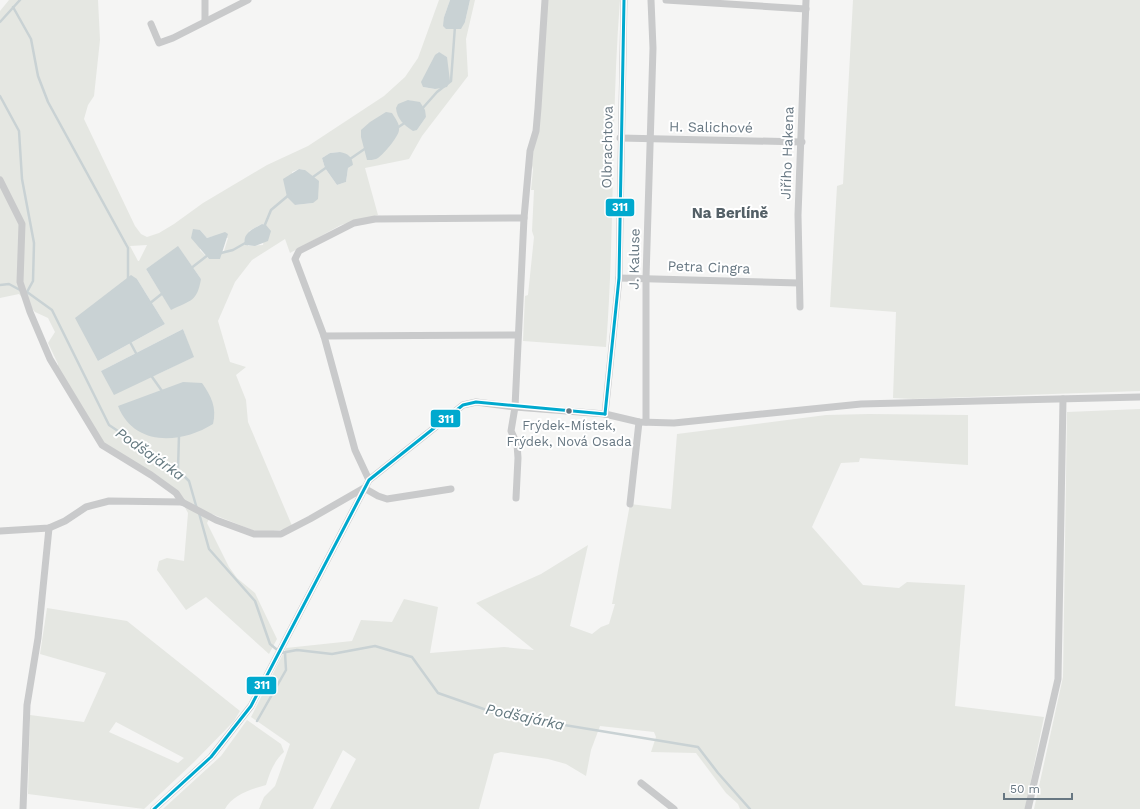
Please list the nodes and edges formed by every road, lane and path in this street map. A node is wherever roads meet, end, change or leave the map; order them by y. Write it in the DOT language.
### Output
graph roads {
  1 [pos="205,0"];
  2 [pos="248,0"];
  3 [pos="545,0"];
  4 [pos="624,0"];
  5 [pos="651,0"];
  6 [pos="666,0"];
  7 [pos="806,0"];
  8 [pos="806,9"];
  9 [pos="205,21"];
  10 [pos="152,24"];
  11 [pos="620,138"];
  12 [pos="650,138"];
  13 [pos="802,142"];
  14 [pos="0,180"];
  15 [pos="524,218"];
  16 [pos="619,278"];
  17 [pos="646,278"];
  18 [pos="800,283"];
  19 [pos="800,307"];
  20 [pos="517,335"];
  21 [pos="324,336"];
  22 [pos="1140,397"];
  23 [pos="1063,400"];
  24 [pos="515,407"];
  25 [pos="605,414"];
  26 [pos="643,422"];
  27 [pos="369,480"];
  28 [pos="364,488"];
  29 [pos="451,489"];
  30 [pos="516,498"];
  31 [pos="182,502"];
  32 [pos="630,504"];
  33 [pos="50,528"];
  34 [pos="0,531"];
  35 [pos="641,783"];
  36 [pos="23,809"];
  37 [pos="154,809"];
  38 [pos="674,809"];
  39 [pos="1028,809"];
  1 -- 9 [label="street"];
  2 -- 9 [label="street"];
  3 -- 15 [label="street"];
  4 -- 11 [label="street, Olbrachtova"];
  5 -- 12 [label="street, J. Kaluse"];
  6 -- 8 [label="street"];
  7 -- 8 [label="street, Jiřího Hakena"];
  8 -- 13 [label="street, Jiřího Hakena"];
  9 -- 10 [label="street"];
  11 -- 12 [label="street, H. Salichové"];
  11 -- 16 [label="street, Olbrachtova"];
  12 -- 13 [label="street, H. Salichové"];
  12 -- 17 [label="street, J. Kaluse"];
  13 -- 18 [label="street, Jiřího Hakena"];
  14 -- 31 [label="street"];
  15 -- 20 [label="street"];
  15 -- 21 [label="street"];
  16 -- 17 [label="street, Petra Cingra"];
  16 -- 25 [label="street, Olbrachtova"];
  17 -- 18 [label="street, Petra Cingra"];
  17 -- 26 [label="street, J. Kaluse"];
  18 -- 19 [label="street, Jiřího Hakena"];
  20 -- 21 [label="street"];
  20 -- 24 [label="street"];
  21 -- 27 [label="street"];
  22 -- 23 [label="street"];
  23 -- 26 [label="street"];
  23 -- 39 [label="street"];
  24 -- 25 [label="street"];
  24 -- 27 [label="street"];
  24 -- 30 [label="street"];
  25 -- 26 [label="street"];
  26 -- 32 [label="street, J. Kaluse"];
  27 -- 28 [label="street"];
  28 -- 29 [label="street"];
  28 -- 31 [label="street"];
  28 -- 37 [label="street"];
  31 -- 33 [label="street"];
  33 -- 34 [label="street"];
  33 -- 36 [label="street"];
  35 -- 38 [label="street"];
}
